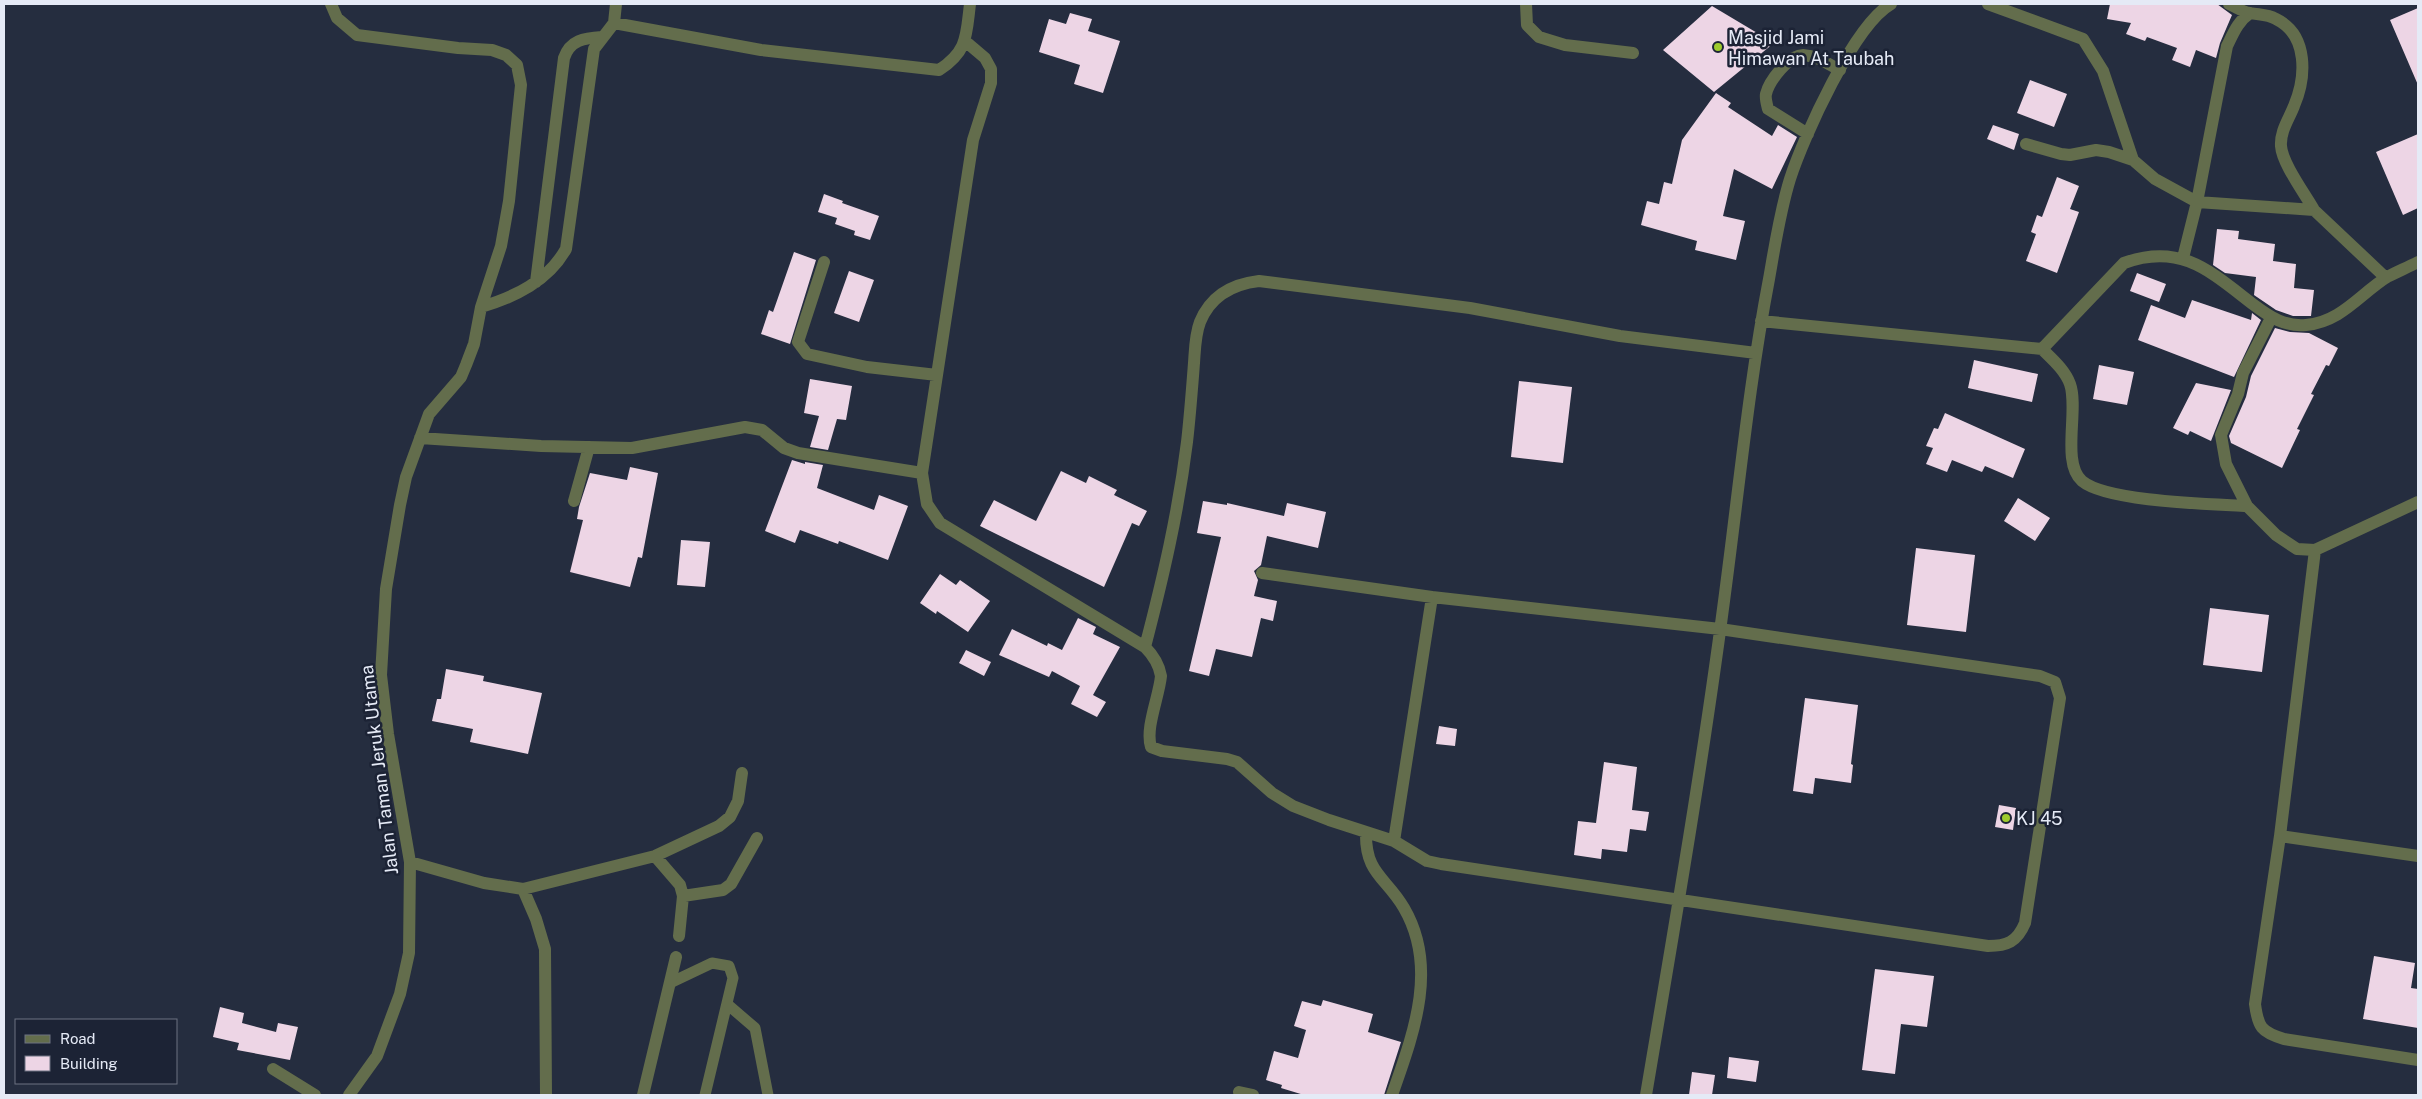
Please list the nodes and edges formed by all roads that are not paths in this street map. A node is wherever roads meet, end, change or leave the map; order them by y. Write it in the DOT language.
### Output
graph roads {
  1 [pos="331,4"];
  2 [pos="616,4"];
  3 [pos="970,4"];
  4 [pos="1526,4"];
  5 [pos="1891,4"];
  6 [pos="1988,4"];
  7 [pos="2229,4"];
  8 [pos="1875,7"];
  9 [pos="2250,13"];
  10 [pos="614,23"];
  11 [pos="602,37"];
  12 [pos="965,41"];
  13 [pos="1633,53"];
  14 [pos="1840,70"];
  15 [pos="1808,134"];
  16 [pos="2026,144"];
  17 [pos="2133,160"];
  18 [pos="2197,202"];
  19 [pos="2314,210"];
  20 [pos="2183,258"];
  21 [pos="824,262"];
  22 [pos="2418,262"];
  23 [pos="2386,278"];
  24 [pos="536,282"];
  25 [pos="481,307"];
  26 [pos="2271,318"];
  27 [pos="1761,321"];
  28 [pos="2042,349"];
  29 [pos="1756,353"];
  30 [pos="937,375"];
  31 [pos="420,438"];
  32 [pos="589,447"];
  33 [pos="922,473"];
  34 [pos="574,501"];
  35 [pos="2418,502"];
  36 [pos="2247,506"];
  37 [pos="2315,550"];
  38 [pos="1262,573"];
  39 [pos="1432,598"];
  40 [pos="1720,629"];
  41 [pos="1145,647"];
  42 [pos="742,773"];
  43 [pos="1366,832"];
  44 [pos="2280,836"];
  45 [pos="757,838"];
  46 [pos="1394,841"];
  47 [pos="655,856"];
  48 [pos="2418,856"];
  49 [pos="410,862"];
  50 [pos="523,889"];
  51 [pos="683,896"];
  52 [pos="1679,899"];
  53 [pos="678,936"];
  54 [pos="676,957"];
  55 [pos="672,982"];
  56 [pos="727,1004"];
  57 [pos="2418,1060"];
  58 [pos="273,1069"];
  59 [pos="1239,1092"];
  60 [pos="315,1095"];
  61 [pos="349,1095"];
  62 [pos="546,1095"];
  63 [pos="643,1095"];
  64 [pos="706,1095"];
  65 [pos="768,1095"];
  66 [pos="1253,1095"];
  67 [pos="1392,1095"];
  68 [pos="1646,1095"];
  1 -- 25 [label="street, Jalan Taman Jeruk Utama"];
  2 -- 10 [label="street"];
  3 -- 12 [label="street"];
  4 -- 13 [label="street"];
  5 -- 8 [label="street"];
  6 -- 17 [label="street"];
  7 -- 9 [label="street"];
  8 -- 14 [label="street"];
  9 -- 18 [label="street"];
  9 -- 19 [label="street"];
  10 -- 11 [label="street"];
  10 -- 12 [label="street"];
  11 -- 24 [label="street"];
  11 -- 24 [label="street"];
  12 -- 30 [label="street"];
  14 -- 15 [label="street"];
  14 -- 15 [label="street"];
  15 -- 27 [label="street"];
  16 -- 17 [label="street"];
  17 -- 18 [label="street"];
  18 -- 19 [label="street"];
  18 -- 20 [label="street"];
  19 -- 23 [label="street"];
  20 -- 26 [label="street"];
  20 -- 28 [label="street"];
  21 -- 30 [label="street"];
  22 -- 23 [label="street"];
  23 -- 26 [label="street"];
  24 -- 25 [label="street"];
  25 -- 31 [label="street, Jalan Taman Jeruk Utama"];
  26 -- 36 [label="street"];
  27 -- 28 [label="street"];
  27 -- 29 [label="street"];
  28 -- 36 [label="street"];
  29 -- 40 [label="street"];
  29 -- 41 [label="street"];
  30 -- 33 [label="street"];
  31 -- 32 [label="street"];
  31 -- 49 [label="street, Jalan Taman Jeruk Utama"];
  32 -- 33 [label="street"];
  32 -- 34 [label="street"];
  33 -- 41 [label="street"];
  35 -- 37 [label="street"];
  36 -- 37 [label="street"];
  37 -- 44 [label="street"];
  38 -- 39 [label="street"];
  39 -- 40 [label="street"];
  39 -- 46 [label="street"];
  40 -- 52 [label="street"];
  40 -- 52 [label="street"];
  41 -- 43 [label="street"];
  42 -- 47 [label="street"];
  43 -- 46 [label="street"];
  43 -- 67 [label="street"];
  44 -- 48 [label="street"];
  44 -- 57 [label="street"];
  45 -- 51 [label="street"];
  46 -- 52 [label="street"];
  47 -- 50 [label="street"];
  47 -- 51 [label="street"];
  49 -- 50 [label="street"];
  49 -- 61 [label="street, Jalan Taman Jeruk Utama"];
  50 -- 62 [label="street"];
  51 -- 53 [label="street"];
  52 -- 68 [label="street"];
  54 -- 55 [label="street"];
  55 -- 56 [label="lane"];
  55 -- 63 [label="street"];
  56 -- 64 [label="lane"];
  56 -- 65 [label="lane"];
  58 -- 60 [label="street"];
  59 -- 66 [label="street"];
}
